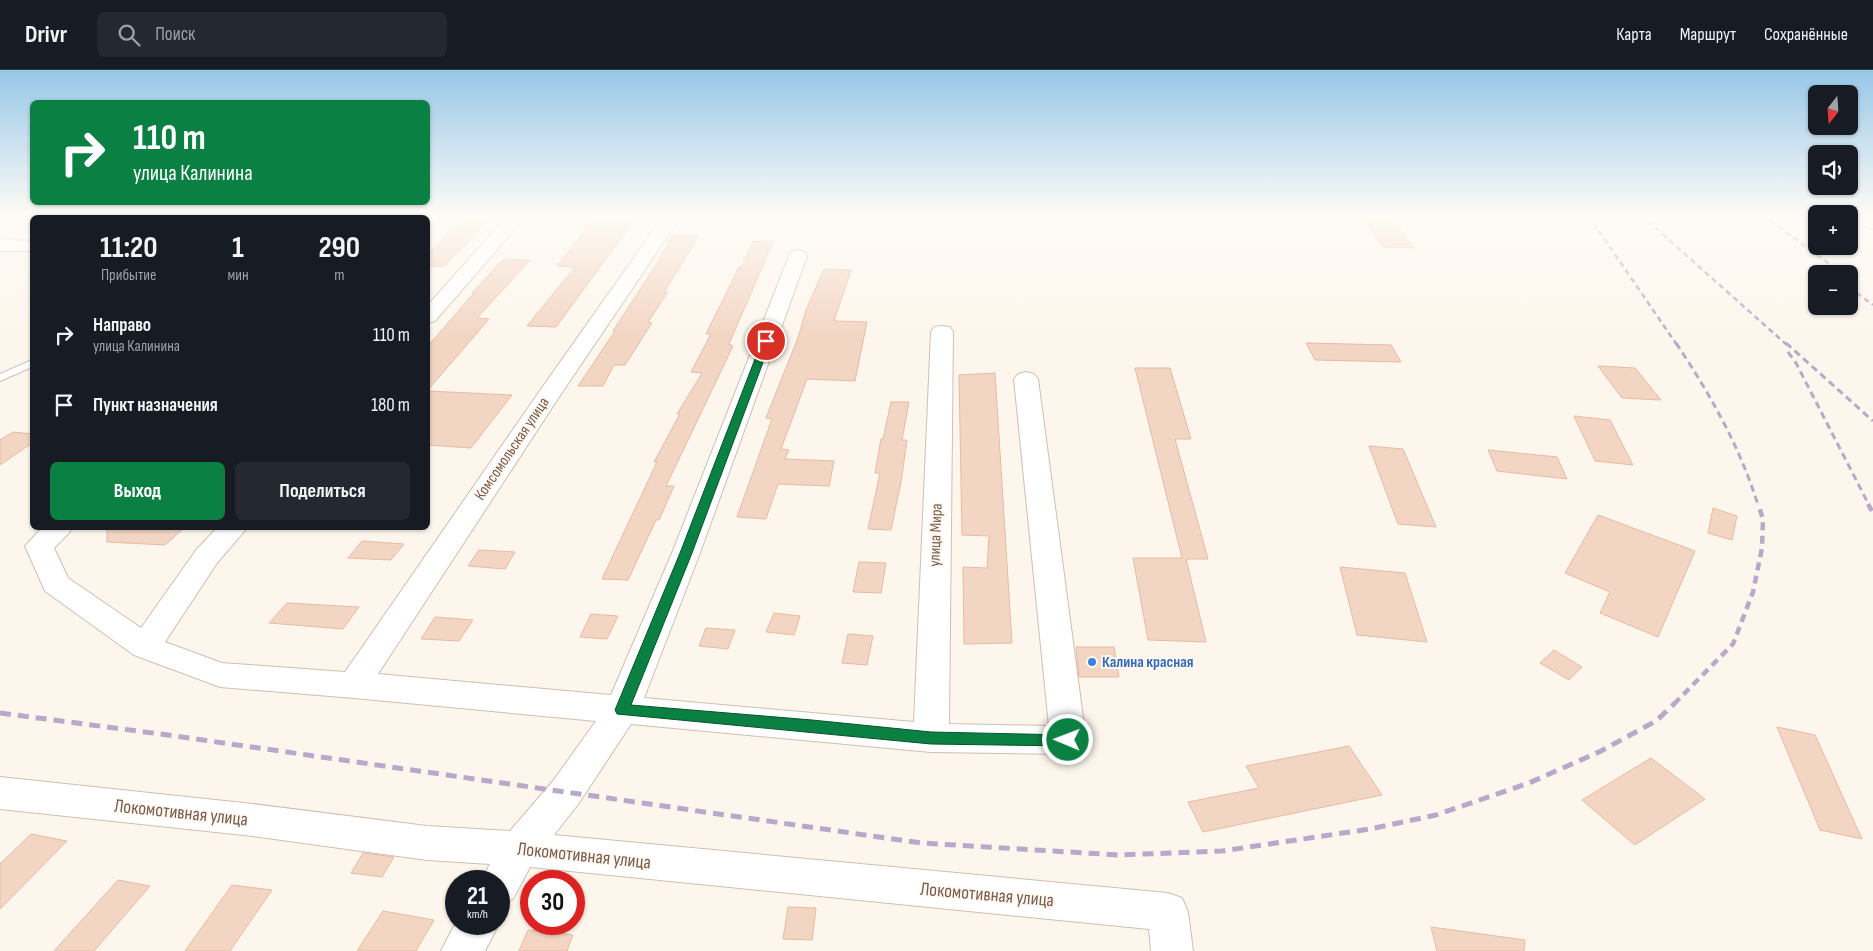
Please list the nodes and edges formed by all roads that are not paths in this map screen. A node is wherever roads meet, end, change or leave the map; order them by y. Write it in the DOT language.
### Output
graph roads {
  1 [pos="481,256"];
  2 [pos="645,256"];
  3 [pos="798,256"];
  4 [pos="430,314"];
  5 [pos="942,332"];
  6 [pos="30,364"];
  7 [pos="0,378"];
  8 [pos="1026,379"];
  9 [pos="56,530"];
  10 [pos="231,530"];
  11 [pos="144,647"];
  12 [pos="354,684"];
  13 [pos="622,710"];
  14 [pos="931,738"];
  15 [pos="0,793"];
  16 [pos="519,849"];
  17 [pos="508,870"];
  18 [pos="1170,932"];
  19 [pos="471,935"];
  20 [pos="462,951"];
  1 -- 4 [label="street"];
  2 -- 12 [label="street, Комсомольская улица"];
  3 -- 13 [label="street"];
  5 -- 14 [label="street, улица Мира"];
  6 -- 7 [label="lane"];
  8 -- 14 [label="street"];
  9 -- 11 [label="street"];
  10 -- 11 [label="street"];
  11 -- 12 [label="street"];
  12 -- 13 [label="street"];
  13 -- 14 [label="street"];
  13 -- 16 [label="street"];
  15 -- 16 [label="street, Локомотивная улица"];
  16 -- 17 [label="street"];
  16 -- 18 [label="street, Локомотивная улица"];
  19 -- 20 [label="street"];
}
